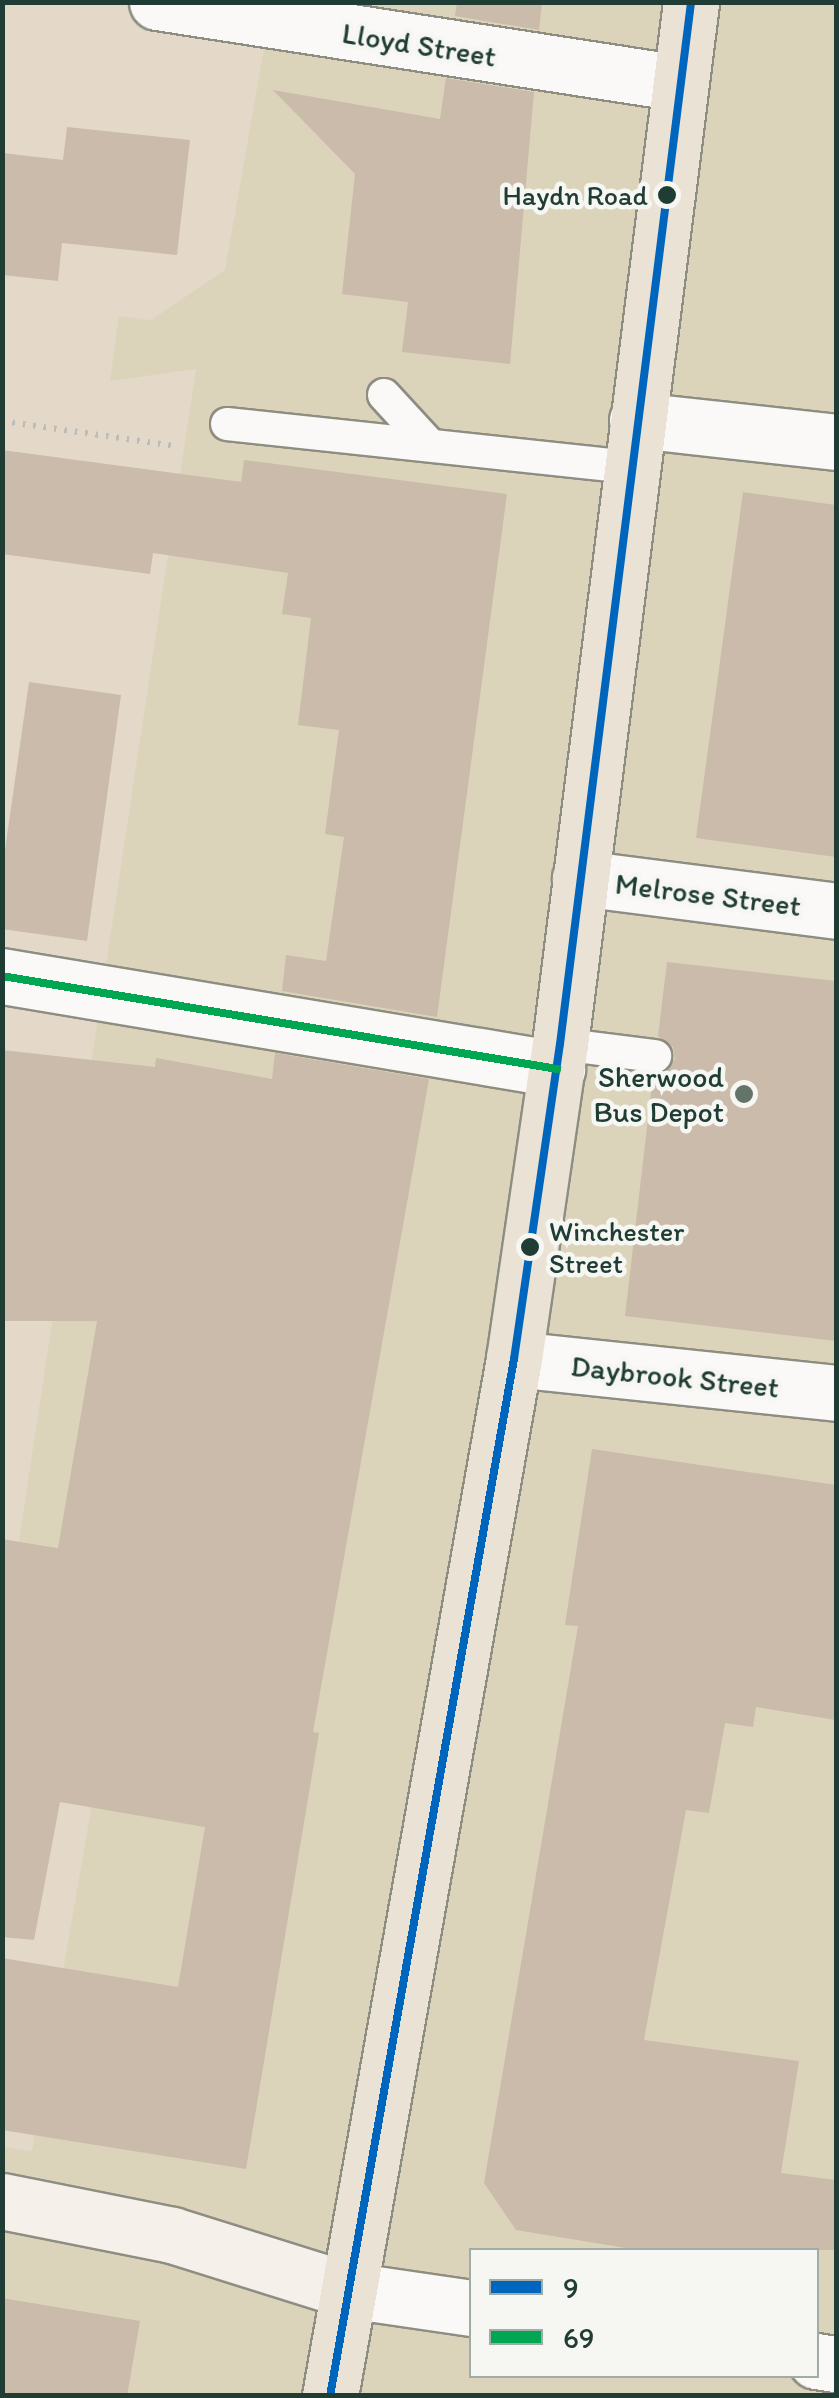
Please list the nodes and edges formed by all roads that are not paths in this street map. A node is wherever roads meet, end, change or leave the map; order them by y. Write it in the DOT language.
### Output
graph roads {
  1 [pos="158,2"];
  2 [pos="691,2"];
  3 [pos="680,83"];
  4 [pos="384,396"];
  5 [pos="227,424"];
  6 [pos="836,442"];
  7 [pos="635,443"];
  8 [pos="430,445"];
  9 [pos="580,878"];
  10 [pos="836,911"];
  11 [pos="2,976"];
  12 [pos="559,1056"];
  13 [pos="655,1056"];
  14 [pos="514,1359"];
  15 [pos="836,1393"];
  16 [pos="2,2201"];
  17 [pos="348,2290"];
  18 [pos="469,2308"];
  19 [pos="330,2396"];
  1 -- 3 [label="street, Lloyd Street"];
  2 -- 3 [label="highway"];
  3 -- 7 [label="highway"];
  4 -- 8 [label="lane"];
  5 -- 8 [label="lane"];
  6 -- 7 [label="street"];
  7 -- 8 [label="lane"];
  7 -- 9 [label="highway"];
  9 -- 10 [label="street, Melrose Street"];
  9 -- 12 [label="highway"];
  11 -- 12 [label="street"];
  12 -- 13 [label="lane"];
  12 -- 14 [label="highway"];
  14 -- 15 [label="street, Daybrook Street"];
  14 -- 17 [label="highway"];
  16 -- 17 [label="street"];
  17 -- 18 [label="street"];
  17 -- 19 [label="highway"];
}
